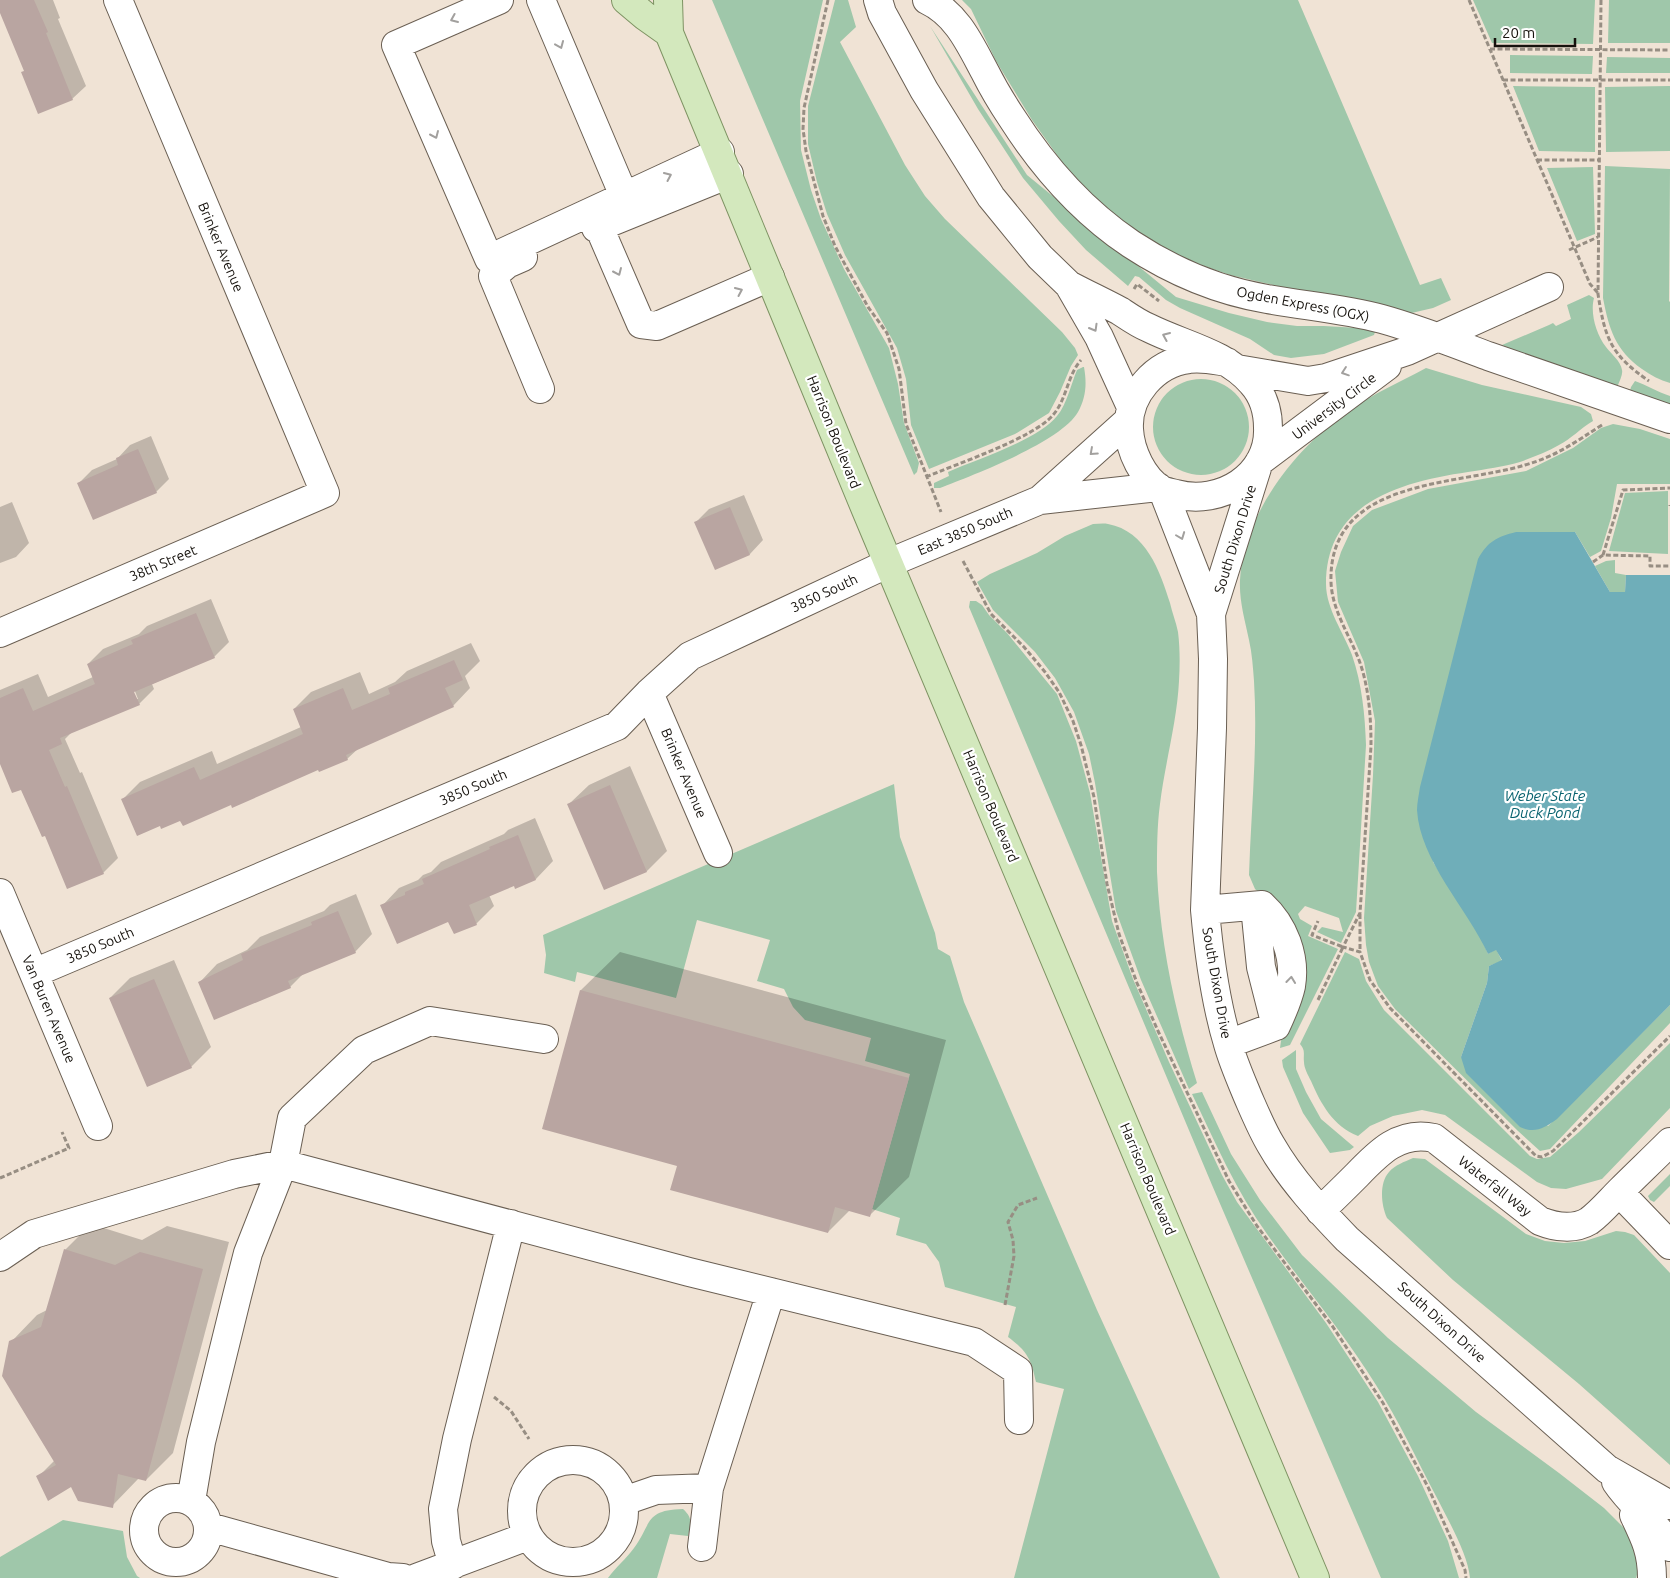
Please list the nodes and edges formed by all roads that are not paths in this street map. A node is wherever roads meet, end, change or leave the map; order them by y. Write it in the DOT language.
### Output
graph roads {
  1 [pos="118,0"];
  2 [pos="499,0"];
  3 [pos="541,0"];
  4 [pos="626,0"];
  5 [pos="668,0"];
  6 [pos="878,0"];
  7 [pos="927,0"];
  8 [pos="669,33"];
  9 [pos="724,163"];
  10 [pos="624,196"];
  11 [pos="599,227"];
  12 [pos="770,277"];
  13 [pos="1069,286"];
  14 [pos="1549,287"];
  15 [pos="1436,338"];
  16 [pos="1407,351"];
  17 [pos="1232,365"];
  18 [pos="540,389"];
  19 [pos="1130,413"];
  20 [pos="1670,419"];
  21 [pos="1259,463"];
  22 [pos="1161,489"];
  23 [pos="325,493"];
  24 [pos="1040,500"];
  25 [pos="889,562"];
  26 [pos="1211,614"];
  27 [pos="0,633"];
  28 [pos="649,693"];
  29 [pos="718,853"];
  30 [pos="0,893"];
  31 [pos="1205,910"];
  32 [pos="34,973"];
  33 [pos="544,1039"];
  34 [pos="1228,1044"];
  35 [pos="98,1126"];
  36 [pos="1670,1142"];
  37 [pos="283,1164"];
  38 [pos="1619,1192"];
  39 [pos="1320,1212"];
  40 [pos="511,1224"];
  41 [pos="1670,1245"];
  42 [pos="0,1257"];
  43 [pos="771,1292"];
  44 [pos="1019,1420"];
  45 [pos="1614,1479"];
  46 [pos="708,1488"];
  47 [pos="191,1501"];
  48 [pos="624,1501"];
  49 [pos="1670,1504"];
  50 [pos="209,1527"];
  51 [pos="528,1536"];
  52 [pos="702,1547"];
  53 [pos="1670,1547"];
  54 [pos="452,1564"];
  55 [pos="588,1569"];
  56 [pos="403,1578"];
  57 [pos="416,1578"];
  58 [pos="1315,1578"];
  59 [pos="1652,1578"];
  1 -- 23 [label="street, Brinker Avenue"];
  2 -- 10 [label="street, one-way"];
  3 -- 10 [label="street, one-way"];
  4 -- 8 [label="main road"];
  5 -- 8 [label="main road, Harrison Boulevard"];
  6 -- 13 [label="street"];
  7 -- 15 [label="street, Ogden Express (OGX)"];
  8 -- 9 [label="main road, Harrison Boulevard"];
  10 -- 9 [label="street, one-way"];
  9 -- 11 [label="street"];
  9 -- 12 [label="main road, Harrison Boulevard"];
  11 -- 12 [label="street, one-way"];
  11 -- 18 [label="street"];
  12 -- 25 [label="main road, Harrison Boulevard"];
  17 -- 13 [label="street, one-way"];
  13 -- 19 [label="street, one-way"];
  14 -- 15 [label="street, University Circle"];
  15 -- 16 [label="street, University Circle"];
  15 -- 20 [label="street, Ogden Express (OGX)"];
  16 -- 17 [label="street, University Circle, one-way"];
  16 -- 21 [label="street, University Circle"];
  17 -- 19 [label="street"];
  17 -- 21 [label="street"];
  19 -- 22 [label="street"];
  19 -- 24 [label="street, East 3850 South, one-way"];
  21 -- 22 [label="street"];
  21 -- 26 [label="street, South Dixon Drive"];
  22 -- 24 [label="street, East 3850 South"];
  22 -- 26 [label="street, South Dixon Drive, one-way"];
  23 -- 27 [label="street, 38th Street"];
  24 -- 25 [label="street, East 3850 South"];
  25 -- 28 [label="street, 3850 South"];
  25 -- 58 [label="main road, Harrison Boulevard"];
  26 -- 31 [label="street, South Dixon Drive"];
  28 -- 29 [label="street, Brinker Avenue"];
  28 -- 32 [label="street, 3850 South"];
  30 -- 32 [label="street, Van Buren Avenue"];
  31 -- 34 [label="street, South Dixon Drive"];
  31 -- 34 [label="street"];
  32 -- 35 [label="street, Van Buren Avenue"];
  33 -- 37 [label="street"];
  34 -- 39 [label="street, South Dixon Drive"];
  36 -- 38 [label="street, Waterfall Way"];
  37 -- 40 [label="street"];
  37 -- 42 [label="street"];
  37 -- 47 [label="street"];
  38 -- 39 [label="street, Waterfall Way"];
  38 -- 41 [label="street"];
  39 -- 45 [label="street, South Dixon Drive"];
  40 -- 43 [label="street"];
  40 -- 54 [label="street"];
  43 -- 44 [label="street"];
  43 -- 46 [label="street"];
  45 -- 49 [label="street, South Dixon Drive"];
  45 -- 53 [label="street, South Dixon Drive"];
  45 -- 59 [label="street"];
  46 -- 48 [label="street"];
  46 -- 52 [label="street"];
  47 -- 50 [label="street"];
  47 -- 50 [label="street"];
  48 -- 51 [label="street"];
  48 -- 55 [label="street"];
  50 -- 56 [label="street"];
  51 -- 54 [label="street"];
  51 -- 55 [label="street"];
  54 -- 57 [label="street"];
}
